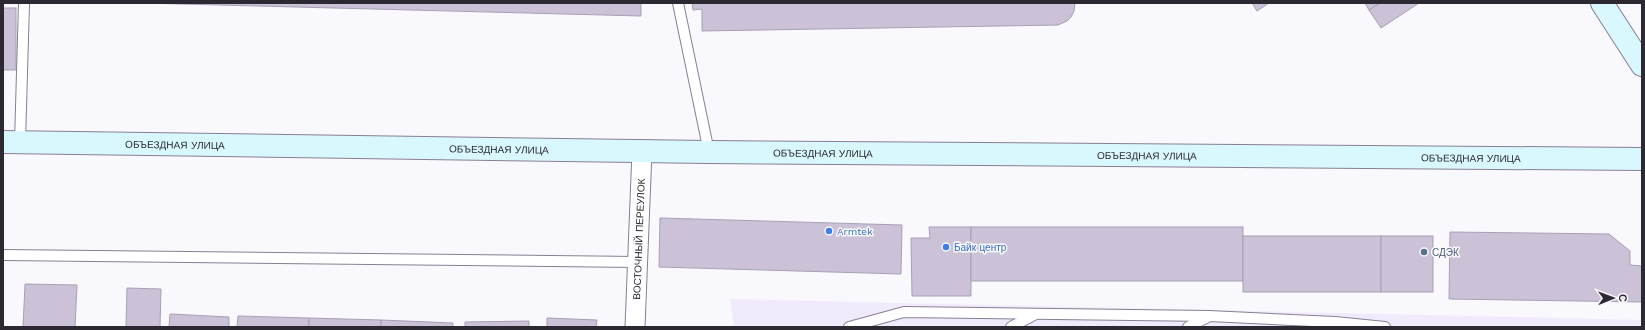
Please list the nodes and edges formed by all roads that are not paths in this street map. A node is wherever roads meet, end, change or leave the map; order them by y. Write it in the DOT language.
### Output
graph roads {
  1 [pos="24,3"];
  2 [pos="678,3"];
  3 [pos="1602,3"];
  4 [pos="1642,65"];
  5 [pos="12,142"];
  6 [pos="642,151"];
  7 [pos="709,152"];
  8 [pos="1642,159"];
  9 [pos="3,255"];
  10 [pos="637,262"];
  11 [pos="1035,314"];
  12 [pos="1209,316"];
  13 [pos="635,327"];
  14 [pos="849,327"];
  15 [pos="1011,327"];
  16 [pos="1188,327"];
  17 [pos="1385,327"];
  1 -- 5 [label="lane"];
  2 -- 7 [label="lane"];
  3 -- 4 [label="main road"];
  5 -- 6 [label="main road, ОБЪЕЗДНАЯ УЛИЦА"];
  6 -- 7 [label="main road, ОБЪЕЗДНАЯ УЛИЦА"];
  6 -- 10 [label="street, ВОСТОЧНЫЙ ПЕРЕУЛОК"];
  7 -- 8 [label="main road, ОБЪЕЗДНАЯ УЛИЦА"];
  9 -- 10 [label="lane"];
  10 -- 13 [label="street, ВОСТОЧНЫЙ ПЕРЕУЛОК"];
  11 -- 12 [label="lane"];
  11 -- 14 [label="lane"];
  11 -- 15 [label="lane"];
  12 -- 16 [label="lane"];
  12 -- 17 [label="lane"];
}
